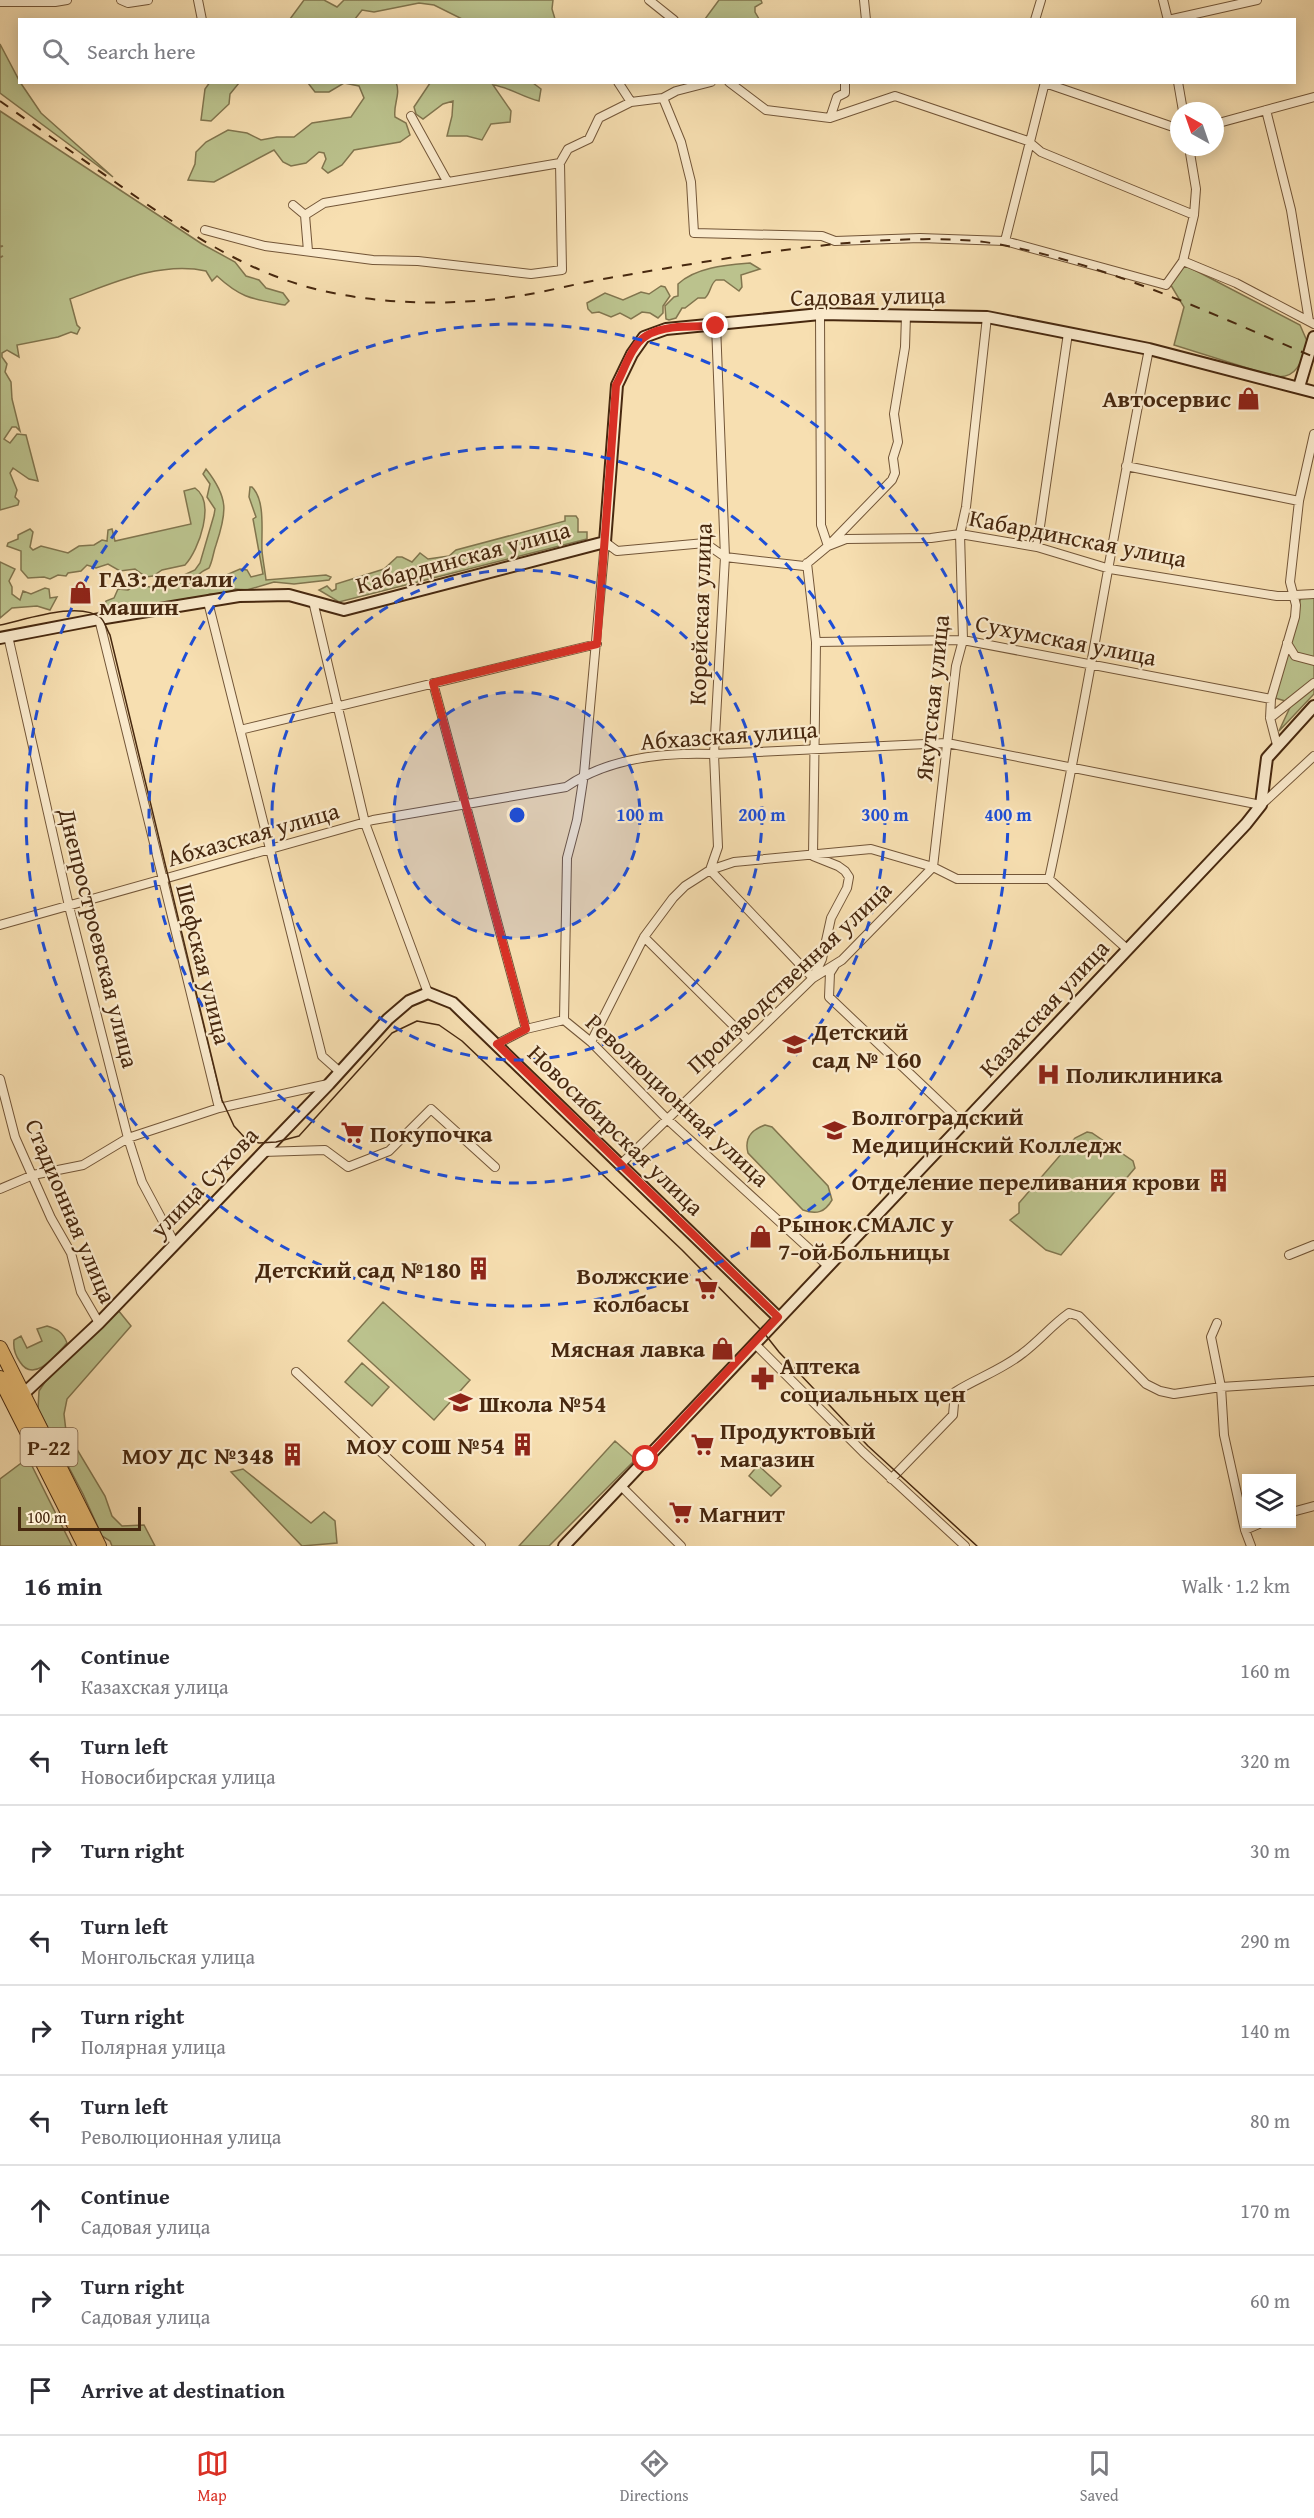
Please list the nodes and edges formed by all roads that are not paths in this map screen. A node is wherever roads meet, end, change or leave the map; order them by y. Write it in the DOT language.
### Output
graph roads {
  1 [pos="67,0"];
  2 [pos="121,0"];
  3 [pos="148,0"];
  4 [pos="198,0"];
  5 [pos="649,0"];
  6 [pos="864,0"];
  7 [pos="1041,0"];
  8 [pos="1163,0"];
  9 [pos="1257,0"];
  10 [pos="0,2"];
  11 [pos="1239,2"];
  12 [pos="202,18"];
  13 [pos="672,18"];
  14 [pos="866,18"];
  15 [pos="1036,18"];
  16 [pos="1168,18"];
  17 [pos="1172,18"];
  18 [pos="619,84"];
  19 [pos="703,84"];
  20 [pos="732,84"];
  21 [pos="845,84"];
  22 [pos="1045,84"];
  23 [pos="1048,84"];
  24 [pos="1178,84"];
  25 [pos="663,98"];
  26 [pos="1314,98"];
  27 [pos="631,102"];
  28 [pos="1181,102"];
  29 [pos="1266,110"];
  30 [pos="411,116"];
  31 [pos="830,118"];
  32 [pos="1224,122"];
  33 [pos="1170,126"];
  34 [pos="1028,141"];
  35 [pos="1190,156"];
  36 [pos="560,163"];
  37 [pos="447,182"];
  38 [pos="292,205"];
  39 [pos="305,215"];
  40 [pos="1194,215"];
  41 [pos="205,230"];
  42 [pos="1005,241"];
  43 [pos="308,251"];
  44 [pos="1183,261"];
  45 [pos="820,314"];
  46 [pos="906,315"];
  47 [pos="987,317"];
  48 [pos="1311,323"];
  49 [pos="716,326"];
  50 [pos="1068,333"];
  51 [pos="1314,337"];
  52 [pos="1149,349"];
  53 [pos="1299,387"];
  54 [pos="1314,392"];
  55 [pos="1314,434"];
  56 [pos="1126,466"];
  57 [pos="1299,501"];
  58 [pos="960,534"];
  59 [pos="605,542"];
  60 [pos="828,546"];
  61 [pos="1037,547"];
  62 [pos="725,557"];
  63 [pos="807,563"];
  64 [pos="1110,568"];
  65 [pos="1293,594"];
  66 [pos="1314,594"];
  67 [pos="313,601"];
  68 [pos="208,602"];
  69 [pos="99,619"];
  70 [pos="4,637"];
  71 [pos="963,640"];
  72 [pos="816,642"];
  73 [pos="1287,643"];
  74 [pos="597,644"];
  75 [pos="1314,661"];
  76 [pos="1091,664"];
  77 [pos="433,683"];
  78 [pos="1314,683"];
  79 [pos="1271,699"];
  80 [pos="339,706"];
  81 [pos="1314,706"];
  82 [pos="1269,718"];
  83 [pos="240,730"];
  84 [pos="947,743"];
  85 [pos="1277,745"];
  86 [pos="813,748"];
  87 [pos="714,754"];
  88 [pos="1314,756"];
  89 [pos="1073,768"];
  90 [pos="584,774"];
  91 [pos="465,804"];
  92 [pos="1261,805"];
  93 [pos="365,823"];
  94 [pos="270,848"];
  95 [pos="813,856"];
  96 [pos="933,867"];
  97 [pos="710,870"];
  98 [pos="1049,879"];
  99 [pos="164,880"];
  100 [pos="69,906"];
  101 [pos="0,925"];
  102 [pos="644,937"];
  103 [pos="1127,950"];
  104 [pos="836,964"];
  105 [pos="813,978"];
  106 [pos="428,993"];
  107 [pos="564,1020"];
  108 [pos="526,1029"];
  109 [pos="748,1040"];
  110 [pos="591,1042"];
  111 [pos="497,1044"];
  112 [pos="340,1072"];
  113 [pos="0,1079"];
  114 [pos="329,1084"];
  115 [pos="219,1108"];
  116 [pos="667,1119"];
  117 [pos="963,1124"];
  118 [pos="128,1138"];
  119 [pos="263,1152"];
  120 [pos="620,1165"];
  121 [pos="495,1167"];
  122 [pos="33,1175"];
  123 [pos="0,1189"];
  124 [pos="174,1242"];
  125 [pos="1314,1245"];
  126 [pos="1290,1255"];
  127 [pos="828,1266"];
  128 [pos="778,1317"];
  129 [pos="99,1323"];
  130 [pos="1217,1323"];
  131 [pos="755,1344"];
  132 [pos="0,1348"];
  133 [pos="297,1372"];
  134 [pos="0,1378"];
  135 [pos="1314,1381"];
  136 [pos="1221,1387"];
  137 [pos="17,1399"];
  138 [pos="891,1479"];
  139 [pos="621,1486"];
  140 [pos="1314,1506"];
  141 [pos="1296,1511"];
  142 [pos="1250,1528"];
  143 [pos="1245,1530"];
  144 [pos="86,1546"];
  145 [pos="99,1546"];
  146 [pos="482,1546"];
  147 [pos="564,1546"];
  148 [pos="681,1546"];
  149 [pos="966,1546"];
  150 [pos="1251,1546"];
  1 -- 10 [label="street"];
  2 -- 3 [label="street"];
  4 -- 12 [label="street"];
  5 -- 13 [label="street"];
  6 -- 14 [label="street"];
  7 -- 15 [label="street"];
  8 -- 16 [label="street"];
  9 -- 11 [label="street"];
  11 -- 17 [label="street"];
  18 -- 27 [label="street"];
  19 -- 25 [label="street"];
  20 -- 31 [label="street"];
  21 -- 31 [label="street"];
  22 -- 34 [label="street"];
  23 -- 33 [label="street"];
  24 -- 28 [label="street"];
  25 -- 27 [label="street"];
  25 -- 42 [label="street"];
  26 -- 29 [label="street"];
  27 -- 36 [label="street"];
  29 -- 32 [label="street"];
  29 -- 48 [label="street"];
  30 -- 37 [label="street"];
  31 -- 34 [label="street"];
  34 -- 40 [label="street"];
  34 -- 42 [label="street"];
  35 -- 40 [label="street"];
  36 -- 37 [label="street"];
  36 -- 43 [label="street"];
  37 -- 39 [label="street"];
  38 -- 39 [label="street"];
  39 -- 43 [label="street"];
  40 -- 44 [label="street"];
  41 -- 43 [label="street"];
  42 -- 44 [label="street"];
  44 -- 48 [label="street"];
  45 -- 46 [label="street, Садовая улица"];
  45 -- 49 [label="street, Садовая улица"];
  45 -- 60 [label="street"];
  46 -- 47 [label="street, Садовая улица"];
  46 -- 60 [label="street"];
  47 -- 50 [label="street, Садовая улица"];
  47 -- 58 [label="street, Якутская улица"];
  49 -- 59 [label="street, Садовая улица"];
  49 -- 62 [label="street, Корейская улица"];
  50 -- 52 [label="street, Садовая улица"];
  50 -- 61 [label="street"];
  51 -- 53 [label="street"];
  52 -- 53 [label="street, Садовая улица"];
  52 -- 56 [label="street"];
  53 -- 54 [label="street, Садовая улица"];
  55 -- 57 [label="street"];
  56 -- 57 [label="street"];
  56 -- 64 [label="street"];
  57 -- 65 [label="street"];
  58 -- 60 [label="street, Кабардинская улица"];
  58 -- 61 [label="street, Кабардинская улица"];
  58 -- 71 [label="street, Якутская улица"];
  59 -- 62 [label="street, Кабардинская улица"];
  59 -- 67 [label="street, Кабардинская улица"];
  59 -- 74 [label="street, Революционная улица"];
  60 -- 63 [label="street, Кабардинская улица"];
  61 -- 64 [label="street, Кабардинская улица"];
  62 -- 63 [label="street, Кабардинская улица"];
  62 -- 87 [label="street, Корейская улица"];
  63 -- 72 [label="street"];
  64 -- 65 [label="street, Кабардинская улица"];
  64 -- 76 [label="street"];
  65 -- 66 [label="street, Кабардинская улица"];
  65 -- 73 [label="street"];
  67 -- 68 [label="street, Кабардинская улица"];
  67 -- 80 [label="street"];
  68 -- 69 [label="street, Кабардинская улица"];
  68 -- 83 [label="street"];
  69 -- 70 [label="street, Кабардинская улица"];
  69 -- 99 [label="street, Шефская улица"];
  70 -- 100 [label="street, Днепростроевская улица"];
  71 -- 72 [label="street, Сухумская улица"];
  71 -- 76 [label="street, Сухумская улица"];
  71 -- 84 [label="street, Якутская улица"];
  72 -- 86 [label="street"];
  73 -- 75 [label="street"];
  73 -- 79 [label="street"];
  74 -- 77 [label="street"];
  74 -- 90 [label="street, Революционная улица"];
  76 -- 79 [label="street, Сухумская улица"];
  76 -- 89 [label="street"];
  77 -- 80 [label="street"];
  77 -- 91 [label="street"];
  78 -- 82 [label="street"];
  79 -- 82 [label="street"];
  80 -- 83 [label="street"];
  80 -- 93 [label="street"];
  81 -- 85 [label="street"];
  82 -- 85 [label="street"];
  83 -- 94 [label="street"];
  84 -- 86 [label="street, Абхазская улица"];
  84 -- 89 [label="street, Абхазская улица"];
  84 -- 96 [label="street, Якутская улица"];
  85 -- 92 [label="street"];
  86 -- 87 [label="street, Абхазская улица"];
  86 -- 95 [label="street"];
  87 -- 90 [label="street, Абхазская улица"];
  87 -- 97 [label="street, Корейская улица"];
  88 -- 92 [label="street"];
  89 -- 92 [label="street, Абхазская улица"];
  89 -- 98 [label="street"];
  90 -- 91 [label="street, Абхазская улица"];
  90 -- 107 [label="street, Революционная улица"];
  91 -- 93 [label="street, Абхазская улица"];
  91 -- 108 [label="street"];
  92 -- 103 [label="street, Казахская улица"];
  93 -- 94 [label="street, Абхазская улица"];
  93 -- 106 [label="street"];
  94 -- 99 [label="street, Абхазская улица"];
  94 -- 112 [label="street"];
  95 -- 96 [label="street"];
  95 -- 97 [label="street"];
  95 -- 105 [label="street"];
  96 -- 98 [label="street"];
  96 -- 104 [label="street, Производственная улица"];
  97 -- 102 [label="street"];
  97 -- 105 [label="street"];
  98 -- 103 [label="street"];
  99 -- 100 [label="street, Абхазская улица"];
  99 -- 115 [label="street, Шефская улица"];
  100 -- 101 [label="street, Абхазская улица"];
  100 -- 118 [label="street, Днепростроевская улица"];
  102 -- 109 [label="street"];
  102 -- 110 [label="street"];
  103 -- 117 [label="street, Казахская улица"];
  104 -- 105 [label="street, Производственная улица"];
  104 -- 117 [label="street"];
  105 -- 109 [label="street, Производственная улица"];
  106 -- 111 [label="street, Новосибирская улица"];
  106 -- 112 [label="street, улица Сухова"];
  107 -- 108 [label="street"];
  107 -- 110 [label="street, Революционная улица"];
  108 -- 111 [label="street"];
  109 -- 116 [label="street, Производственная улица"];
  110 -- 116 [label="street, Революционная улица"];
  111 -- 120 [label="street, Новосибирская улица"];
  112 -- 114 [label="street, улица Сухова"];
  113 -- 122 [label="street, Стадионная улица"];
  114 -- 115 [label="street"];
  114 -- 119 [label="street, улица Сухова"];
  115 -- 118 [label="street"];
  116 -- 120 [label="street, Производственная улица"];
  116 -- 127 [label="street, Революционная улица"];
  117 -- 127 [label="street, Казахская улица"];
  118 -- 122 [label="street"];
  118 -- 124 [label="street, Днепростроевская улица"];
  119 -- 121 [label="street"];
  119 -- 124 [label="street, улица Сухова"];
  120 -- 128 [label="street, Новосибирская улица"];
  122 -- 123 [label="street"];
  122 -- 129 [label="street, Стадионная улица"];
  124 -- 129 [label="street, улица Сухова"];
  125 -- 126 [label="street"];
  127 -- 128 [label="street, Казахская улица"];
  128 -- 131 [label="street, Казахская улица"];
  129 -- 137 [label="street, улица Сухова"];
  130 -- 136 [label="street"];
  131 -- 138 [label="street"];
  131 -- 139 [label="street, Казахская улица"];
  132 -- 137 [label="highway, Р-22"];
  133 -- 146 [label="street"];
  134 -- 137 [label="highway, Р-22"];
  135 -- 136 [label="street"];
  136 -- 138 [label="street"];
  136 -- 143 [label="street"];
  137 -- 144 [label="highway, Р-22"];
  137 -- 145 [label="highway, Р-22"];
  138 -- 149 [label="street"];
  139 -- 147 [label="street, Казахская улица"];
  139 -- 148 [label="street"];
  140 -- 141 [label="street"];
  142 -- 143 [label="street"];
  143 -- 150 [label="street"];
}
